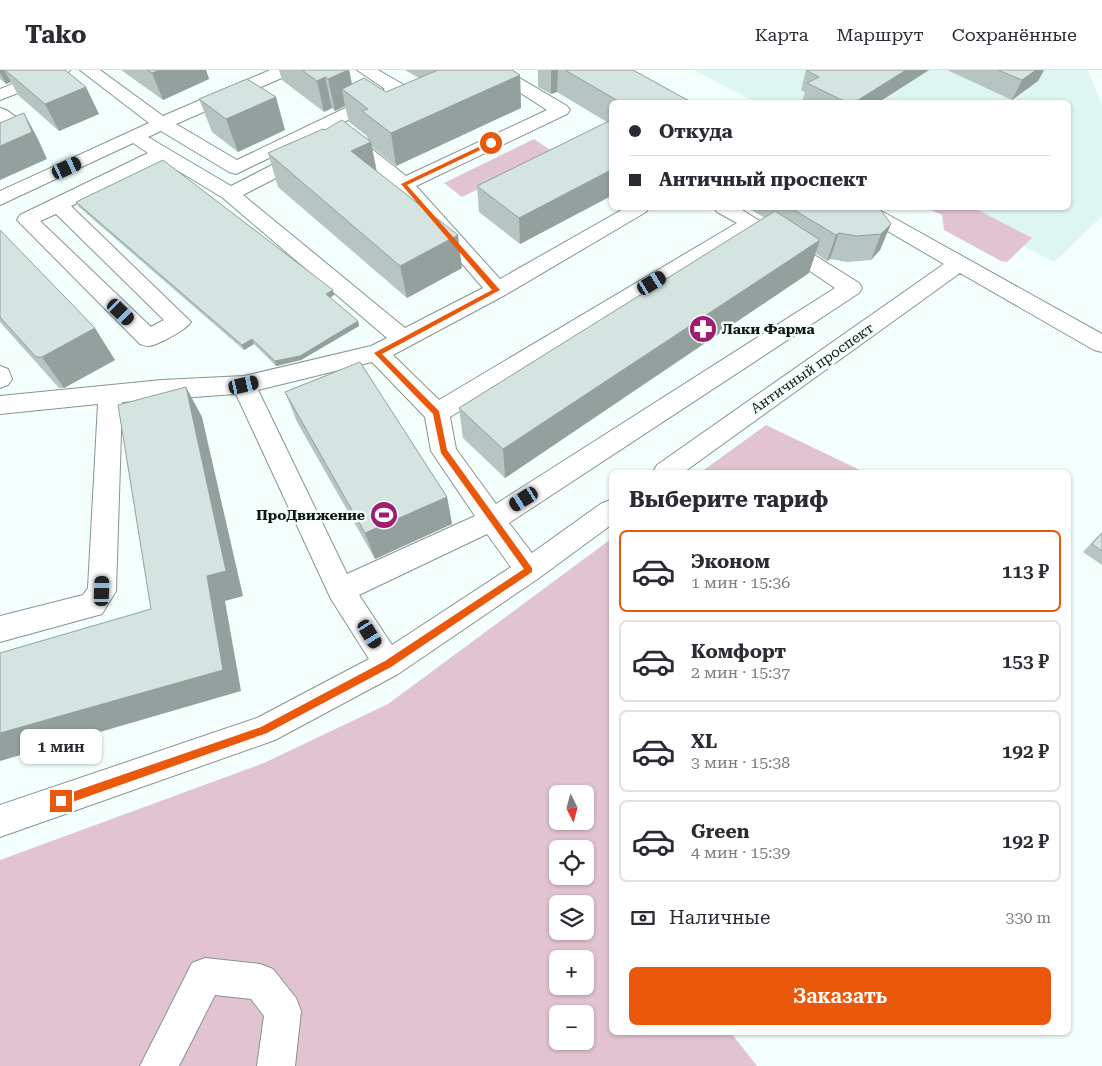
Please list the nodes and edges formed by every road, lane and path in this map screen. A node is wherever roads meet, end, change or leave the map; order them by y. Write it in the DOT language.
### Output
graph roads {
  1 [pos="61,70"];
  2 [pos="90,70"];
  3 [pos="285,70"];
  4 [pos="366,70"];
  5 [pos="487,71"];
  6 [pos="0,95"];
  7 [pos="391,110"];
  8 [pos="0,113"];
  9 [pos="162,124"];
  10 [pos="134,136"];
  11 [pos="343,136"];
  12 [pos="0,137"];
  13 [pos="163,153"];
  14 [pos="404,184"];
  15 [pos="230,194"];
  16 [pos="0,199"];
  17 [pos="58,205"];
  18 [pos="636,210"];
  19 [pos="728,210"];
  20 [pos="865,210"];
  21 [pos="752,223"];
  22 [pos="958,264"];
  23 [pos="497,290"];
  24 [pos="403,339"];
  25 [pos="1102,344"];
  26 [pos="377,353"];
  27 [pos="0,375"];
  28 [pos="0,379"];
  29 [pos="244,385"];
  30 [pos="110,394"];
  31 [pos="0,405"];
  32 [pos="437,413"];
  33 [pos="669,470"];
  34 [pos="609,513"];
  35 [pos="492,520"];
  36 [pos="529,570"];
  37 [pos="341,590"];
  38 [pos="0,629"];
  39 [pos="388,664"];
  40 [pos="0,822"];
  41 [pos="159,1066"];
  42 [pos="276,1066"];
  1 -- 6 [label="street"];
  2 -- 9 [label="street"];
  3 -- 9 [label="street"];
  4 -- 9 [label="street"];
  5 -- 14 [label="street"];
  7 -- 11 [label="street"];
  8 -- 12 [label="street"];
  9 -- 10 [label="street"];
  10 -- 13 [label="street"];
  10 -- 16 [label="street"];
  11 -- 14 [label="street"];
  11 -- 15 [label="street"];
  13 -- 15 [label="street"];
  13 -- 17 [label="street"];
  14 -- 23 [label="street"];
  15 -- 24 [label="street"];
  17 -- 17 [label="street"];
  18 -- 23 [label="street"];
  19 -- 21 [label="street"];
  20 -- 22 [label="street"];
  21 -- 32 [label="street"];
  21 -- 35 [label="street"];
  22 -- 25 [label="street"];
  22 -- 33 [label="street, Античный проспект"];
  23 -- 24 [label="street"];
  24 -- 26 [label="street"];
  26 -- 29 [label="street"];
  26 -- 32 [label="street"];
  27 -- 28 [label="street"];
  29 -- 30 [label="street"];
  29 -- 37 [label="street"];
  30 -- 31 [label="street"];
  30 -- 38 [label="street"];
  32 -- 35 [label="street"];
  34 -- 36 [label="street"];
  35 -- 36 [label="street"];
  35 -- 37 [label="street"];
  36 -- 39 [label="street"];
  37 -- 39 [label="street"];
  39 -- 40 [label="street"];
  41 -- 42 [label="street"];
}
